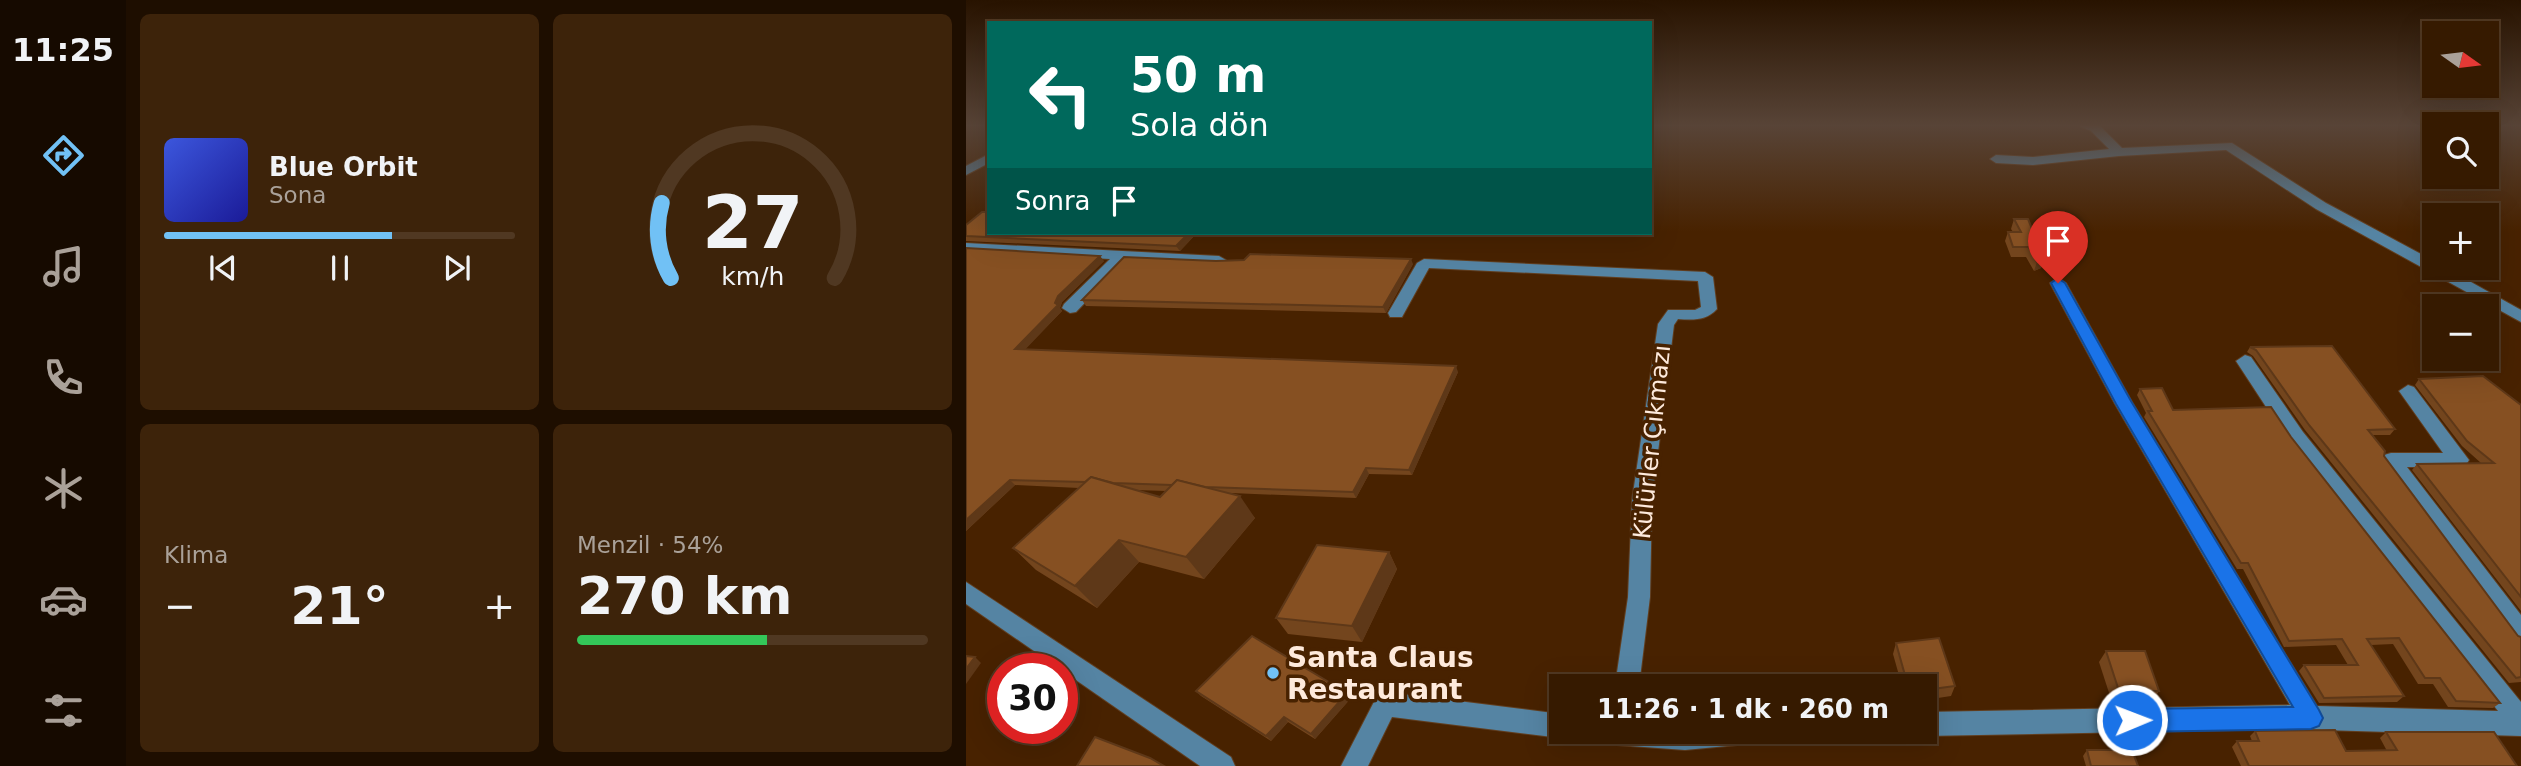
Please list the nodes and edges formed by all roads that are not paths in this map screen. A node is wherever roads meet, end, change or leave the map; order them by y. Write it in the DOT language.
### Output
graph roads {
  1 [pos="984,161"];
  2 [pos="2018,161"];
  3 [pos="2044,161"];
  4 [pos="2251,161"];
  5 [pos="966,171"];
  6 [pos="966,247"];
  7 [pos="1122,255"];
  8 [pos="1219,260"];
  9 [pos="2422,260"];
  10 [pos="2457,280"];
  11 [pos="2058,283"];
  12 [pos="1070,308"];
  13 [pos="1396,313"];
  14 [pos="2521,317"];
  15 [pos="2245,361"];
  16 [pos="2408,391"];
  17 [pos="966,592"];
  18 [pos="2521,633"];
  19 [pos="1629,674"];
  20 [pos="2311,718"];
  21 [pos="2521,722"];
  22 [pos="1549,724"];
  23 [pos="1937,724"];
  24 [pos="1222,766"];
  25 [pos="1354,766"];
  1 -- 5 [label="street"];
  2 -- 3 [label="street"];
  4 -- 9 [label="street"];
  6 -- 7 [label="street"];
  7 -- 8 [label="street"];
  7 -- 12 [label="street"];
  10 -- 14 [label="street"];
  11 -- 20 [label="street"];
  13 -- 19 [label="street, Külürler Çıkmazı"];
  15 -- 21 [label="street"];
  16 -- 18 [label="street"];
  17 -- 24 [label="street"];
  20 -- 21 [label="street"];
  20 -- 23 [label="street"];
  22 -- 25 [label="street"];
}
